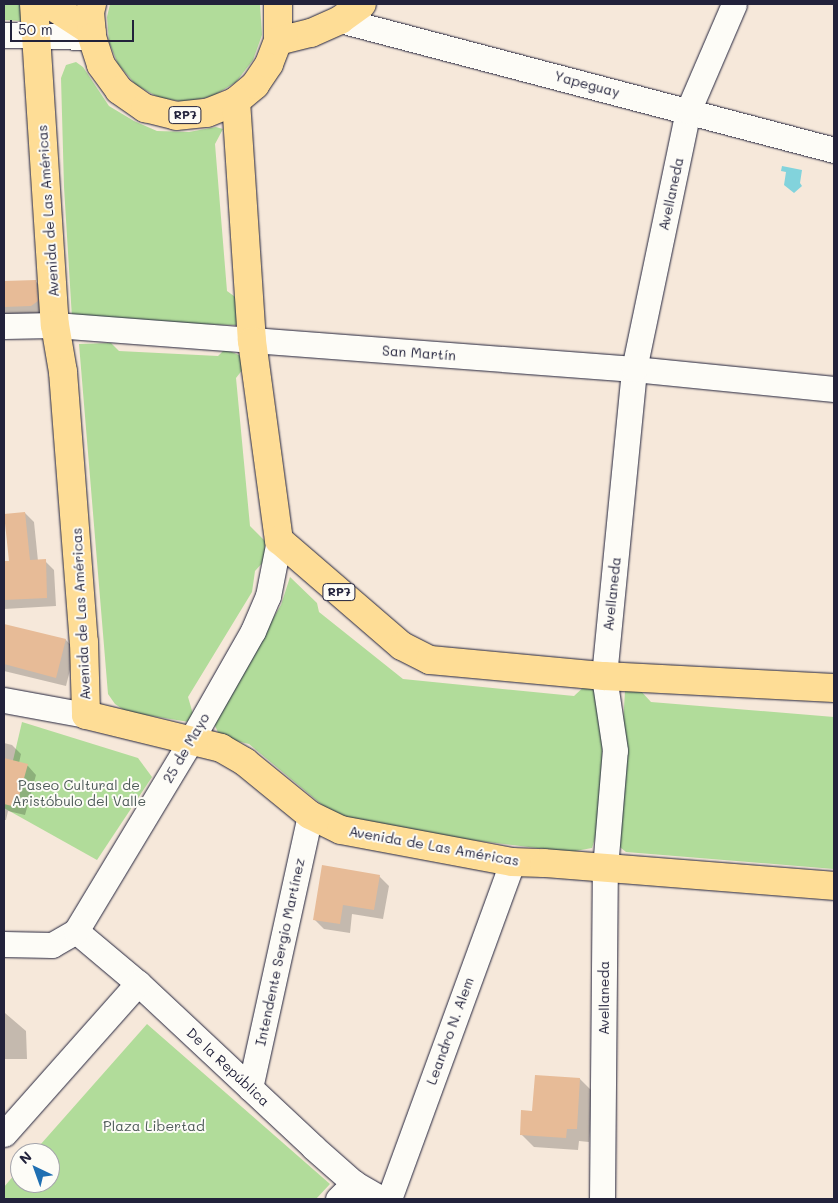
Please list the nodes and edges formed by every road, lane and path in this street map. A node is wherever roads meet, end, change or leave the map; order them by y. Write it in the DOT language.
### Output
graph roads {
  1 [pos="34,4"];
  2 [pos="49,4"];
  3 [pos="92,4"];
  4 [pos="278,4"];
  5 [pos="362,4"];
  6 [pos="734,4"];
  7 [pos="340,20"];
  8 [pos="92,34"];
  9 [pos="4,35"];
  10 [pos="35,36"];
  11 [pos="278,40"];
  12 [pos="236,101"];
  13 [pos="688,111"];
  14 [pos="834,150"];
  15 [pos="55,325"];
  16 [pos="4,326"];
  17 [pos="252,341"];
  18 [pos="634,369"];
  19 [pos="834,389"];
  20 [pos="279,540"];
  21 [pos="604,676"];
  22 [pos="834,688"];
  23 [pos="4,700"];
  24 [pos="86,715"];
  25 [pos="191,740"];
  26 [pos="310,815"];
  27 [pos="512,862"];
  28 [pos="605,868"];
  29 [pos="834,886"];
  30 [pos="76,931"];
  31 [pos="4,944"];
  32 [pos="138,983"];
  33 [pos="250,1088"];
  34 [pos="4,1134"];
  35 [pos="346,1191"];
  36 [pos="382,1199"];
  37 [pos="389,1199"];
  38 [pos="602,1199"];
  1 -- 10 [label="main road, Avenida de Las Américas"];
  2 -- 8 [label="main road"];
  3 -- 8 [label="main road, RP7"];
  4 -- 11 [label="main road, RP7"];
  5 -- 7 [label="main road"];
  6 -- 13 [label="street, Avellaneda"];
  7 -- 11 [label="main road"];
  7 -- 13 [label="street, Yapeguay"];
  8 -- 10 [label="street"];
  8 -- 12 [label="main road, RP7"];
  9 -- 10 [label="street"];
  10 -- 15 [label="main road, Avenida de Las Américas"];
  11 -- 12 [label="main road, RP7"];
  12 -- 17 [label="main road"];
  13 -- 14 [label="street, Yapeguay"];
  13 -- 18 [label="street, Avellaneda"];
  15 -- 16 [label="street, San Martín"];
  15 -- 17 [label="street, San Martín"];
  15 -- 24 [label="main road, Avenida de Las Américas"];
  17 -- 18 [label="street, San Martín"];
  17 -- 20 [label="main road"];
  18 -- 19 [label="street, San Martín"];
  18 -- 21 [label="street, Avellaneda"];
  20 -- 21 [label="main road, RP7"];
  20 -- 25 [label="street, 25 de Mayo"];
  21 -- 22 [label="main road, RP7"];
  21 -- 28 [label="street, Avellaneda"];
  23 -- 24 [label="street"];
  24 -- 25 [label="main road, Avenida de Las Américas"];
  25 -- 26 [label="main road, Avenida de Las Américas"];
  25 -- 30 [label="street, 25 de Mayo"];
  26 -- 27 [label="main road, Avenida de Las Américas"];
  26 -- 33 [label="street, Intendente Sergio Martínez"];
  27 -- 28 [label="main road, Avenida de Las Américas"];
  27 -- 37 [label="street, Leandro N. Alem"];
  28 -- 29 [label="main road, Avenida de Las Américas"];
  28 -- 38 [label="street, Avellaneda"];
  30 -- 31 [label="street, 25 de Mayo"];
  30 -- 32 [label="street, De la República"];
  32 -- 33 [label="street, De la República"];
  32 -- 34 [label="street"];
  33 -- 35 [label="street, De la República"];
  35 -- 36 [label="street, De la República"];
}
